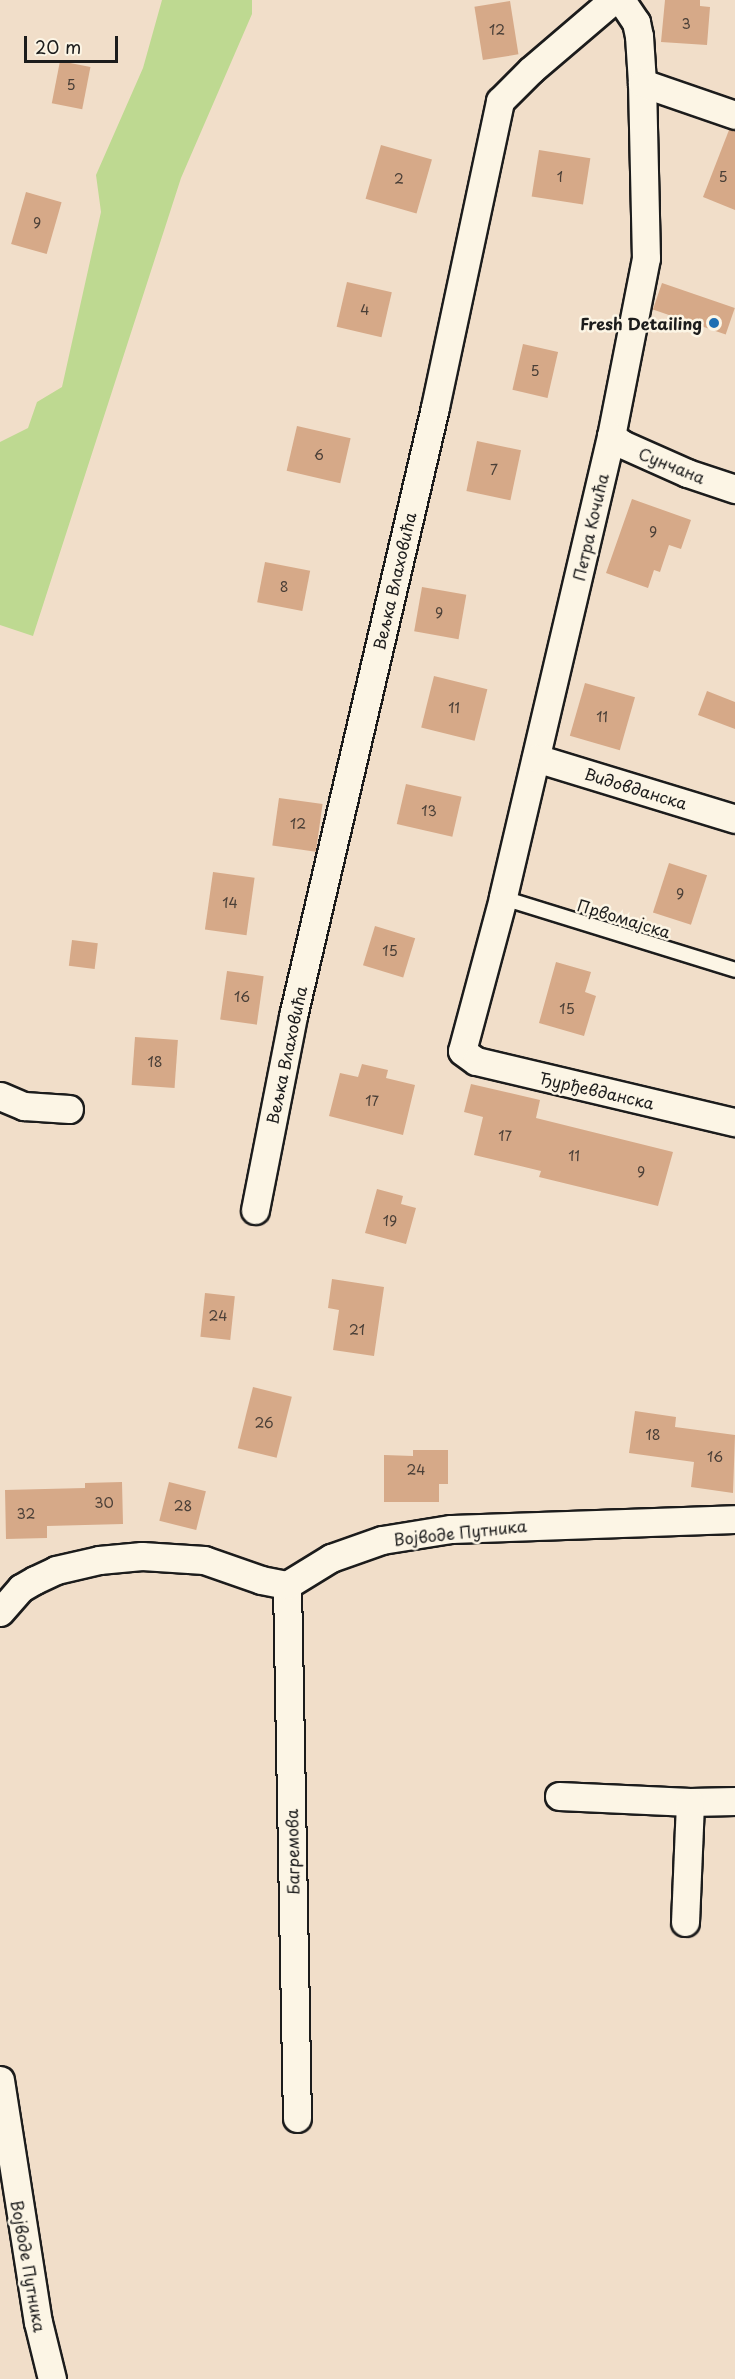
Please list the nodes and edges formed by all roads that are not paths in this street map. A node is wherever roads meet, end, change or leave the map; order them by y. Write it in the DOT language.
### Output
graph roads {
  1 [pos="613,0"];
  2 [pos="621,0"];
  3 [pos="642,83"];
  4 [pos="735,115"];
  5 [pos="611,436"];
  6 [pos="735,489"];
  7 [pos="536,758"];
  8 [pos="735,819"];
  9 [pos="503,898"];
  10 [pos="735,970"];
  11 [pos="462,1051"];
  12 [pos="0,1096"];
  13 [pos="69,1109"];
  14 [pos="735,1122"];
  15 [pos="255,1210"];
  16 [pos="735,1518"];
  17 [pos="287,1585"];
  18 [pos="0,1612"];
  19 [pos="559,1796"];
  20 [pos="735,1801"];
  21 [pos="690,1802"];
  22 [pos="685,1923"];
  23 [pos="0,2080"];
  24 [pos="297,2118"];
  25 [pos="52,2379"];
  1 -- 15 [label="street, Вељка Влаховића"];
  2 -- 3 [label="street, Петра Кочића"];
  3 -- 4 [label="street"];
  3 -- 5 [label="street, Петра Кочића"];
  5 -- 6 [label="street, Сунчана"];
  5 -- 7 [label="street, Петра Кочића"];
  7 -- 8 [label="street, Видовданска"];
  7 -- 9 [label="street, Петра Кочића"];
  9 -- 10 [label="lane, Првомајска"];
  9 -- 11 [label="street, Петра Кочића"];
  11 -- 14 [label="street, Ђурђевданска"];
  12 -- 13 [label="street"];
  16 -- 17 [label="street, Војводе Путника"];
  17 -- 18 [label="street"];
  17 -- 24 [label="street, Багремова"];
  19 -- 21 [label="street"];
  20 -- 21 [label="street"];
  21 -- 22 [label="street"];
  23 -- 25 [label="street, Војводе Путника"];
}
